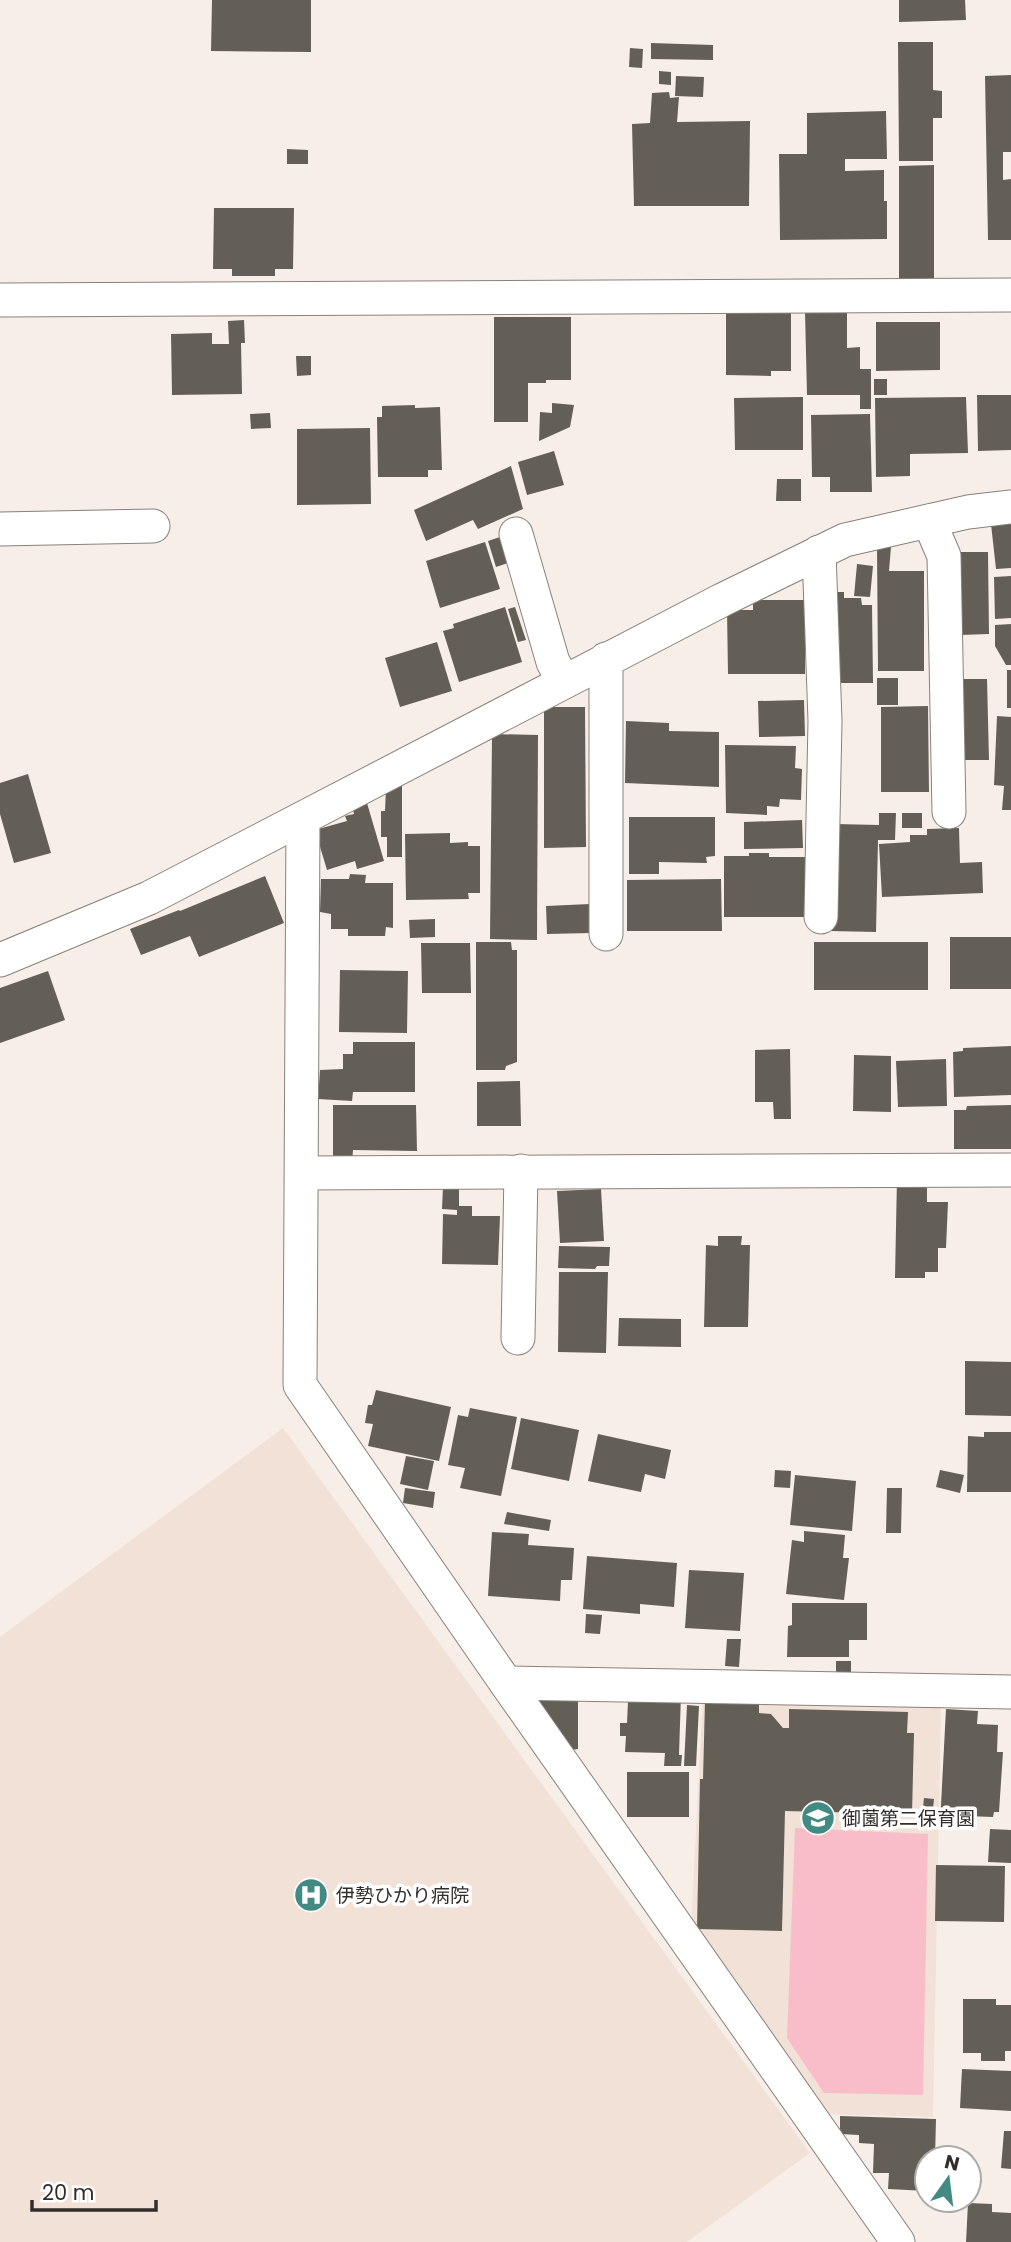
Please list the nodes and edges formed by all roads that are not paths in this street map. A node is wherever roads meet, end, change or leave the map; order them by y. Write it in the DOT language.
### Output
graph roads {
  1 [pos="1011,295"];
  2 [pos="0,300"];
  3 [pos="1011,507"];
  4 [pos="929,521"];
  5 [pos="153,526"];
  6 [pos="0,529"];
  7 [pos="516,534"];
  8 [pos="819,552"];
  9 [pos="606,659"];
  10 [pos="564,682"];
  11 [pos="949,811"];
  12 [pos="303,819"];
  13 [pos="821,917"];
  14 [pos="606,934"];
  15 [pos="0,960"];
  16 [pos="1011,1170"];
  17 [pos="521,1171"];
  18 [pos="302,1173"];
  19 [pos="519,1338"];
  20 [pos="506,1683"];
  21 [pos="1011,1692"];
  22 [pos="898,2242"];
  1 -- 2 [label="street"];
  3 -- 4 [label="street"];
  4 -- 8 [label="street"];
  4 -- 11 [label="street"];
  5 -- 6 [label="street"];
  7 -- 10 [label="street"];
  8 -- 9 [label="street"];
  8 -- 13 [label="street"];
  9 -- 10 [label="street"];
  9 -- 14 [label="street"];
  10 -- 12 [label="street"];
  12 -- 15 [label="street"];
  12 -- 18 [label="street"];
  16 -- 17 [label="street"];
  17 -- 18 [label="street"];
  17 -- 19 [label="street"];
  18 -- 20 [label="street"];
  20 -- 21 [label="street"];
  20 -- 22 [label="street"];
}
